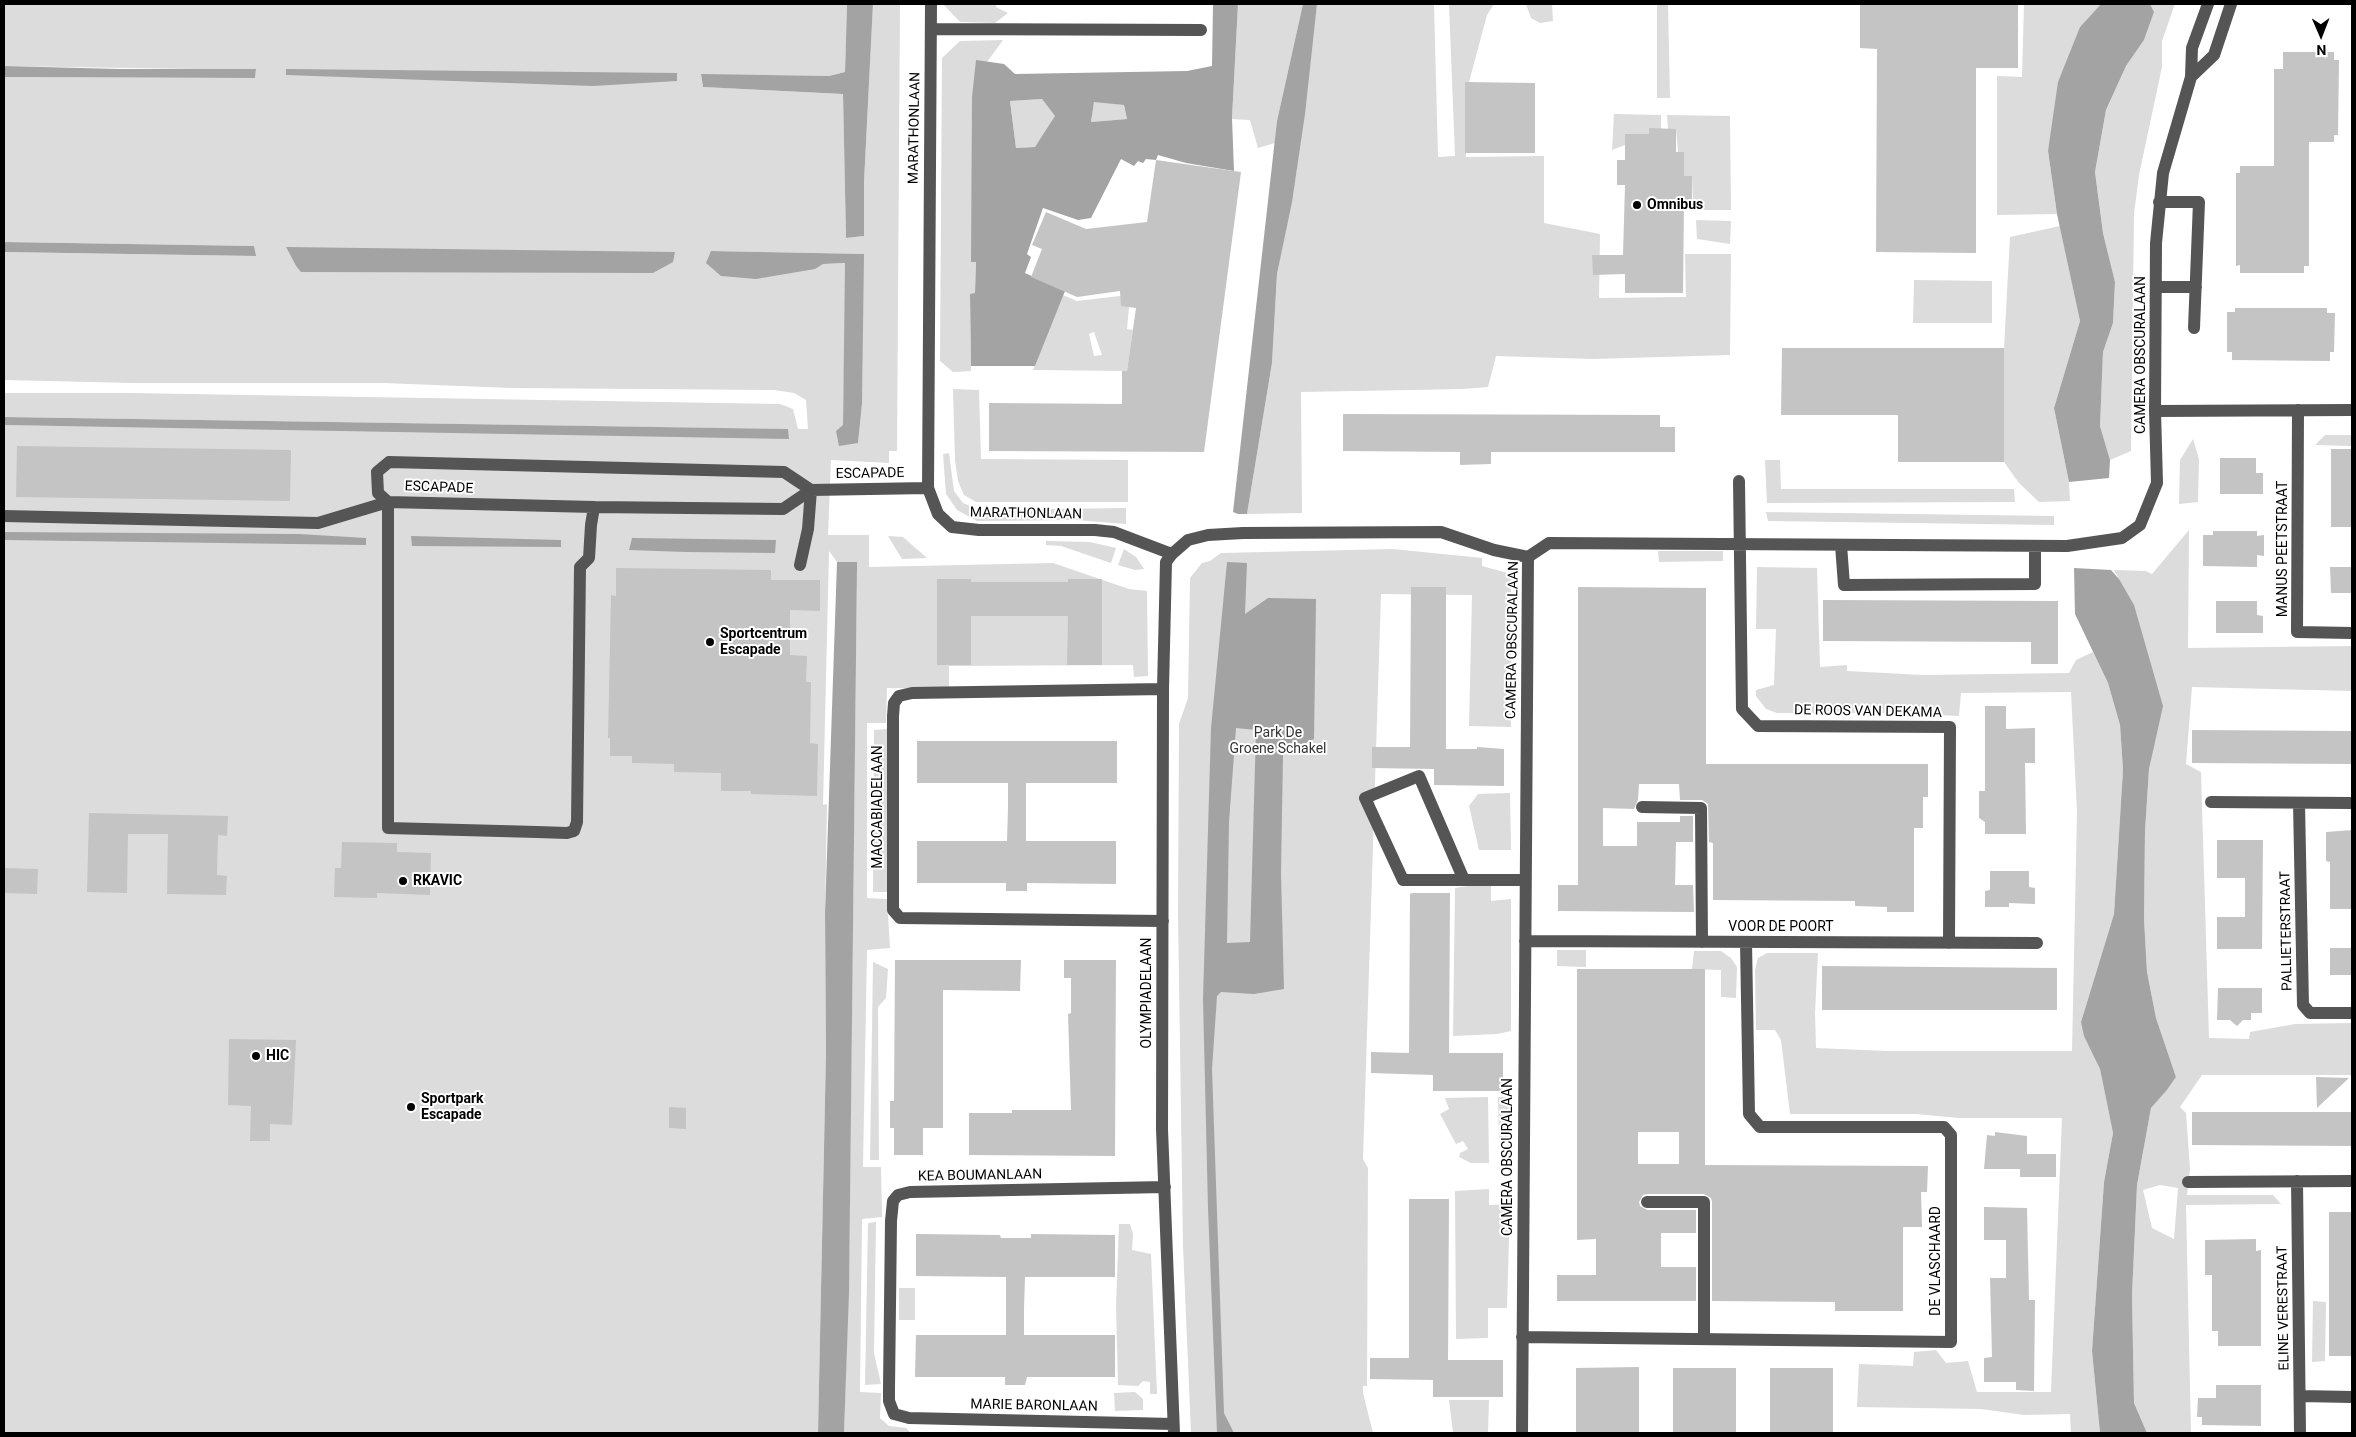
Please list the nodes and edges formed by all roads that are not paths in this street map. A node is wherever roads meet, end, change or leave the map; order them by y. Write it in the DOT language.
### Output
graph roads {
  1 [pos="931,4"];
  2 [pos="2208,4"];
  3 [pos="2231,4"];
  4 [pos="931,29"];
  5 [pos="1201,30"];
  6 [pos="2191,77"];
  7 [pos="2159,202"];
  8 [pos="2156,287"];
  9 [pos="2196,287"];
  10 [pos="2194,328"];
  11 [pos="2298,410"];
  12 [pos="2352,410"];
  13 [pos="2155,411"];
  14 [pos="1740,481"];
  15 [pos="928,488"];
  16 [pos="811,490"];
  17 [pos="388,502"];
  18 [pos="594,507"];
  19 [pos="4,516"];
  20 [pos="1742,544"];
  21 [pos="1841,545"];
  22 [pos="2035,546"];
  23 [pos="1172,554"];
  24 [pos="1528,557"];
  25 [pos="800,565"];
  26 [pos="2352,632"];
  27 [pos="1163,689"];
  28 [pos="2211,802"];
  29 [pos="2299,803"];
  30 [pos="2352,803"];
  31 [pos="1642,807"];
  32 [pos="1464,880"];
  33 [pos="1525,880"];
  34 [pos="1162,922"];
  35 [pos="1525,941"];
  36 [pos="1702,942"];
  37 [pos="1746,942"];
  38 [pos="1949,943"];
  39 [pos="2037,943"];
  40 [pos="2352,1013"];
  41 [pos="2297,1181"];
  42 [pos="2352,1181"];
  43 [pos="2188,1182"];
  44 [pos="1165,1187"];
  45 [pos="1647,1202"];
  46 [pos="1522,1337"];
  47 [pos="1704,1339"];
  48 [pos="2300,1396"];
  49 [pos="2352,1396"];
  50 [pos="894,1414"];
  51 [pos="1173,1428"];
  52 [pos="1522,1433"];
  53 [pos="2300,1433"];
  1 -- 4 [label="street, MARATHONLAAN"];
  2 -- 6 [label="street, CAMERA OBSCURALAAN"];
  3 -- 6 [label="street, CAMERA OBSCURALAAN"];
  4 -- 5 [label="street"];
  4 -- 15 [label="street, MARATHONLAAN"];
  6 -- 7 [label="street, CAMERA OBSCURALAAN"];
  7 -- 8 [label="street, CAMERA OBSCURALAAN"];
  7 -- 9 [label="street"];
  8 -- 9 [label="street"];
  8 -- 13 [label="street, CAMERA OBSCURALAAN"];
  9 -- 10 [label="street"];
  11 -- 12 [label="street"];
  11 -- 13 [label="street"];
  11 -- 26 [label="street, MANUS PEETSTRAAT"];
  13 -- 22 [label="street, CAMERA OBSCURALAAN"];
  14 -- 20 [label="street"];
  15 -- 16 [label="street, ESCAPADE"];
  15 -- 23 [label="street, MARATHONLAAN"];
  16 -- 17 [label="street, ESCAPADE"];
  16 -- 18 [label="street, ESCAPADE"];
  16 -- 25 [label="street"];
  17 -- 18 [label="street, ESCAPADE"];
  17 -- 18 [label="street"];
  17 -- 19 [label="street"];
  20 -- 21 [label="street, CAMERA OBSCURALAAN"];
  20 -- 24 [label="street, CAMERA OBSCURALAAN"];
  20 -- 38 [label="street, DE ROOS VAN DEKAMA"];
  21 -- 22 [label="street, CAMERA OBSCURALAAN"];
  21 -- 22 [label="street"];
  23 -- 24 [label="street"];
  23 -- 27 [label="street, OLYMPIADELAAN"];
  24 -- 33 [label="street, CAMERA OBSCURALAAN"];
  27 -- 34 [label="street, OLYMPIADELAAN"];
  27 -- 34 [label="street, MACCABIADELAAN"];
  28 -- 29 [label="street"];
  29 -- 30 [label="street"];
  29 -- 40 [label="street, PALLIETERSTRAAT"];
  31 -- 36 [label="street"];
  32 -- 32 [label="street"];
  32 -- 33 [label="street"];
  33 -- 35 [label="street, CAMERA OBSCURALAAN"];
  34 -- 44 [label="street, OLYMPIADELAAN"];
  35 -- 36 [label="street, VOOR DE POORT"];
  35 -- 46 [label="street, CAMERA OBSCURALAAN"];
  36 -- 37 [label="street, VOOR DE POORT"];
  37 -- 38 [label="street, VOOR DE POORT"];
  37 -- 47 [label="street, DE VLASCHAARD"];
  38 -- 39 [label="street, VOOR DE POORT"];
  41 -- 42 [label="street"];
  41 -- 43 [label="street"];
  41 -- 48 [label="street, ELINE VERESTRAAT"];
  44 -- 50 [label="street, KEA BOUMANLAAN"];
  44 -- 51 [label="street, OLYMPIADELAAN"];
  45 -- 47 [label="street"];
  46 -- 47 [label="street, DE VLASCHAARD"];
  46 -- 52 [label="street, CAMERA OBSCURALAAN"];
  48 -- 49 [label="street"];
  48 -- 53 [label="street, ELINE VERESTRAAT"];
  50 -- 51 [label="street, MARIE BARONLAAN"];
}
